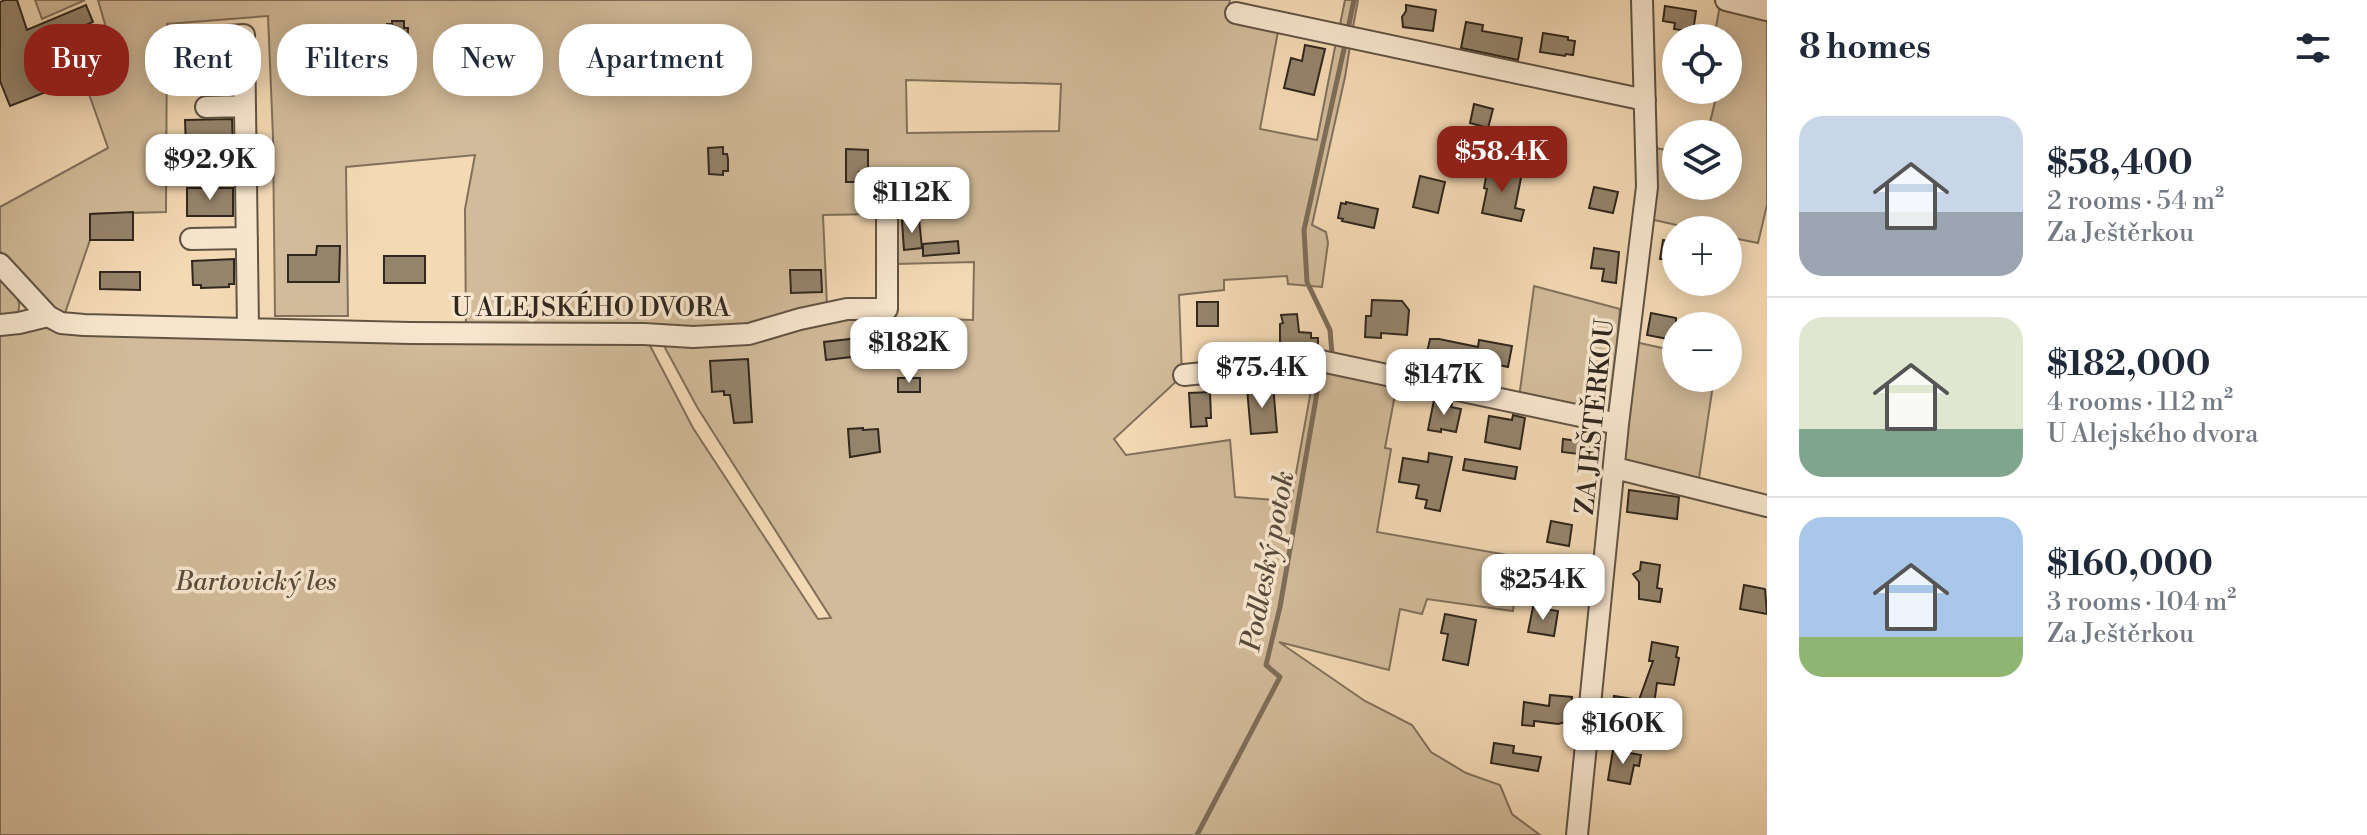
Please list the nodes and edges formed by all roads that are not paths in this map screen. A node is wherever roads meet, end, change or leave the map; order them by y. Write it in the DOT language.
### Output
graph roads {
  1 [pos="1642,0"];
  2 [pos="1726,0"];
  3 [pos="1767,10"];
  4 [pos="1236,13"];
  5 [pos="245,96"];
  6 [pos="1645,100"];
  7 [pos="245,106"];
  8 [pos="206,107"];
  9 [pos="246,171"];
  10 [pos="208,173"];
  11 [pos="887,218"];
  12 [pos="247,238"];
  13 [pos="191,239"];
  14 [pos="0,264"];
  15 [pos="48,316"];
  16 [pos="0,325"];
  17 [pos="248,328"];
  18 [pos="1184,375"];
  19 [pos="1618,424"];
  20 [pos="1615,468"];
  21 [pos="1767,506"];
  22 [pos="1577,835"];
  1 -- 6 [label="street, ZA JEŠTĚRKOU"];
  2 -- 3 [label="street"];
  4 -- 6 [label="street"];
  5 -- 7 [label="street"];
  6 -- 19 [label="street, ZA JEŠTĚRKOU"];
  7 -- 8 [label="street"];
  7 -- 9 [label="street"];
  9 -- 10 [label="street"];
  9 -- 12 [label="street"];
  11 -- 17 [label="street, U ALEJSKÉHO DVORA"];
  12 -- 13 [label="street"];
  12 -- 17 [label="street"];
  14 -- 15 [label="street"];
  15 -- 16 [label="street, U ALEJSKÉHO DVORA"];
  15 -- 17 [label="street, U ALEJSKÉHO DVORA"];
  18 -- 19 [label="street"];
  19 -- 20 [label="street, ZA JEŠTĚRKOU"];
  20 -- 21 [label="street"];
  20 -- 22 [label="street, ZA JEŠTĚRKOU"];
}
